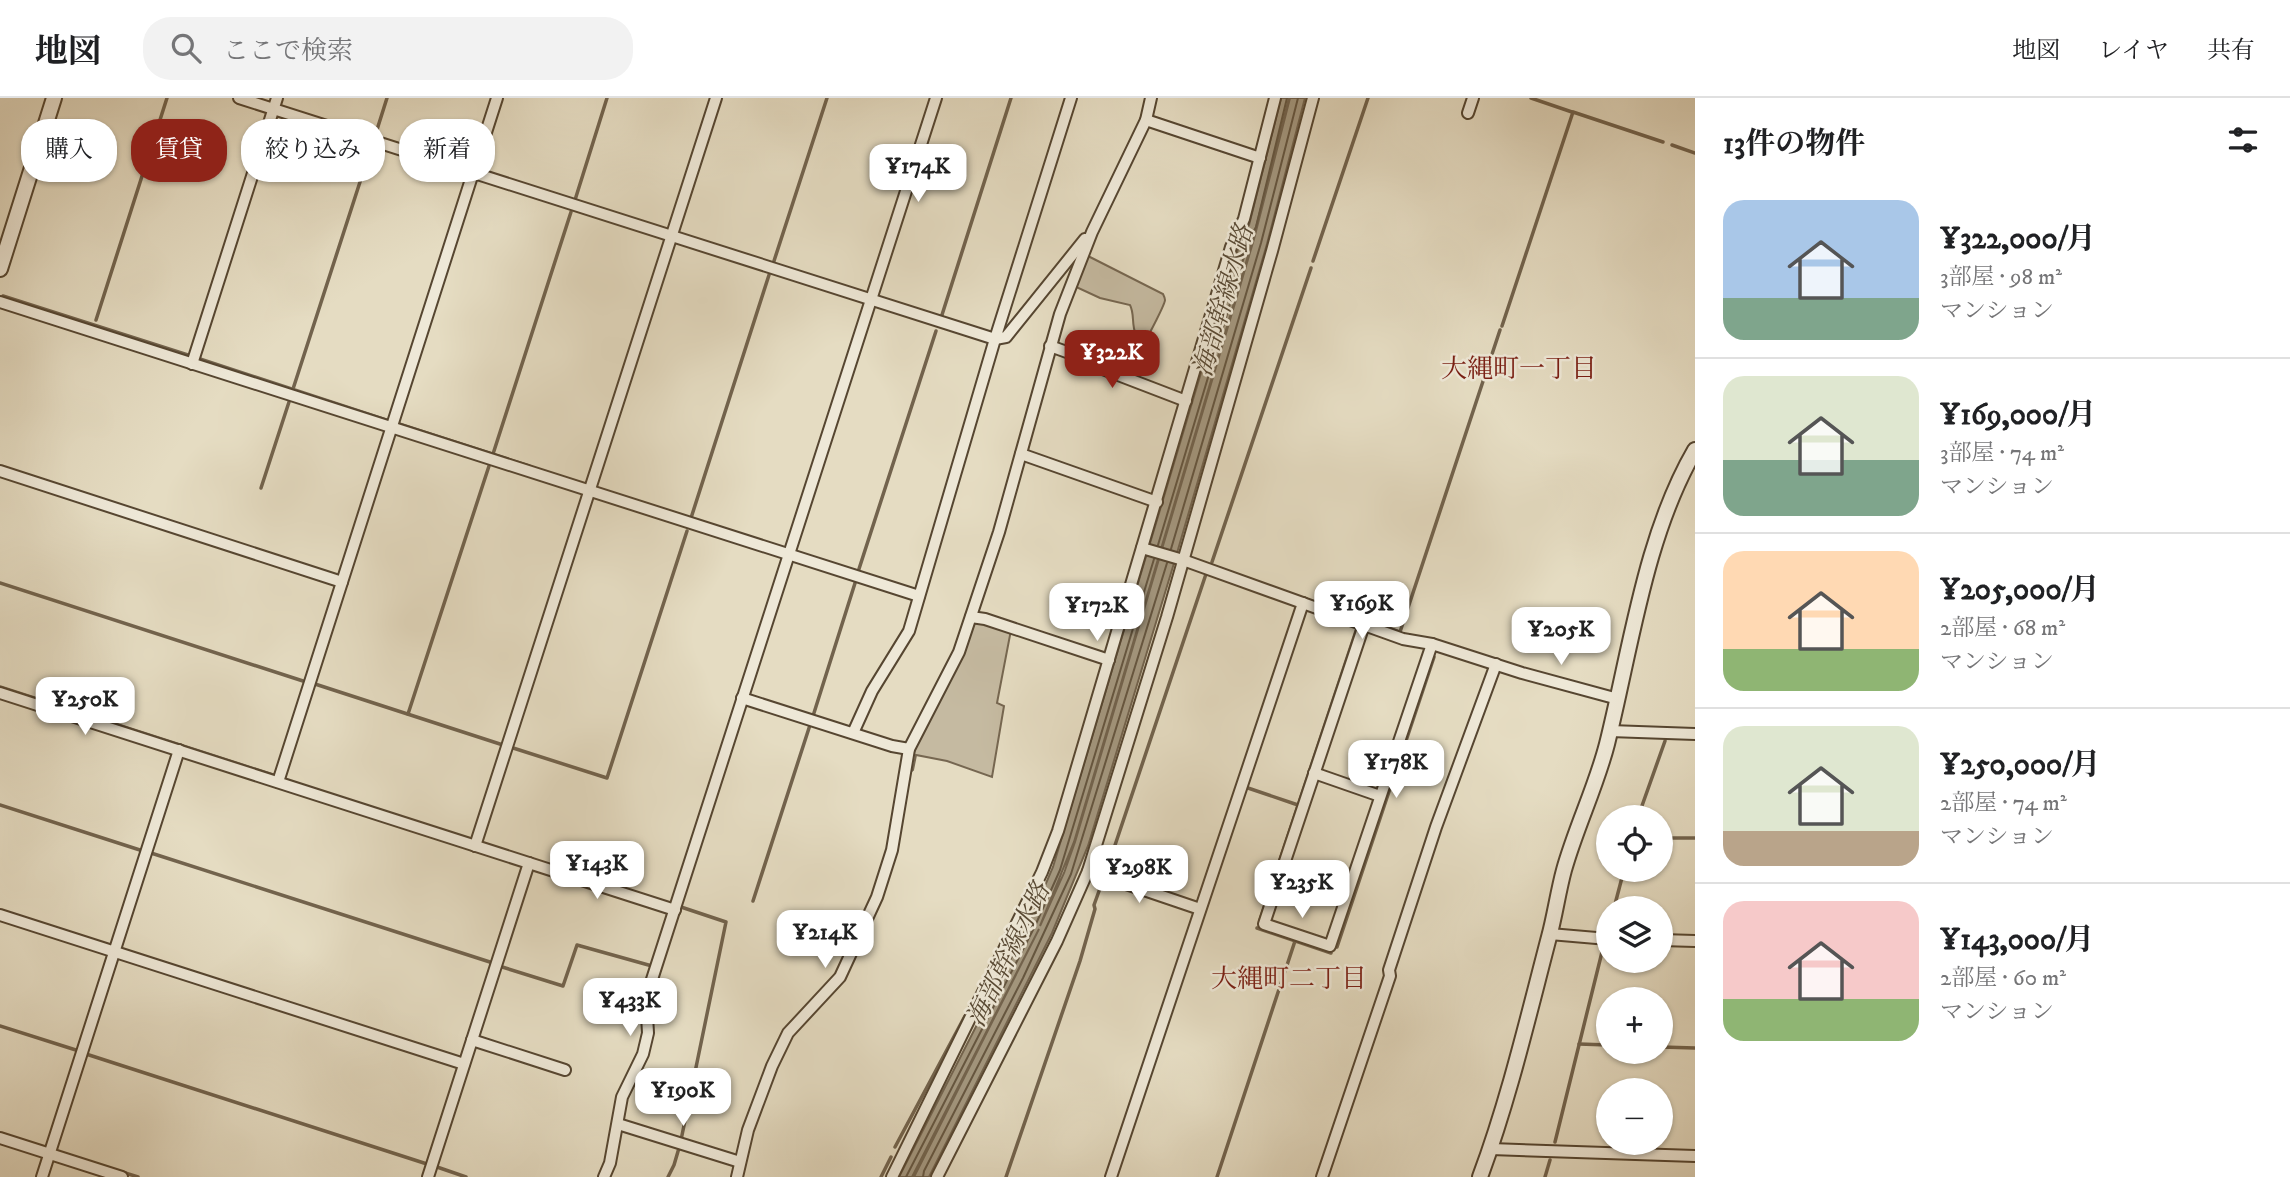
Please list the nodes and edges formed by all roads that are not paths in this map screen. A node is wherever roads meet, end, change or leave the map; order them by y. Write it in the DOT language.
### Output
graph roads {
  1 [pos="54,98"];
  2 [pos="239,98"];
  3 [pos="277,98"];
  4 [pos="497,98"];
  5 [pos="716,98"];
  6 [pos="936,98"];
  7 [pos="1071,98"];
  8 [pos="1151,98"];
  9 [pos="1275,98"];
  10 [pos="1312,98"];
  11 [pos="1473,98"];
  12 [pos="273,110"];
  13 [pos="1468,113"];
  14 [pos="490,119"];
  15 [pos="1146,120"];
  16 [pos="399,150"];
  17 [pos="1260,158"];
  18 [pos="495,181"];
  19 [pos="470,182"];
  20 [pos="1092,232"];
  21 [pos="672,237"];
  22 [pos="0,269"];
  23 [pos="871,301"];
  24 [pos="0,302"];
  25 [pos="995,339"];
  26 [pos="1050,345"];
  27 [pos="192,364"];
  28 [pos="1186,401"];
  29 [pos="390,427"];
  30 [pos="1695,450"];
  31 [pos="1021,454"];
  32 [pos="0,471"];
  33 [pos="590,491"];
  34 [pos="1157,502"];
  35 [pos="1142,548"];
  36 [pos="789,555"];
  37 [pos="1183,560"];
  38 [pos="342,582"];
  39 [pos="919,596"];
  40 [pos="1303,603"];
  41 [pos="971,618"];
  42 [pos="1364,625"];
  43 [pos="1432,644"];
  44 [pos="1109,660"];
  45 [pos="1496,664"];
  46 [pos="0,693"];
  47 [pos="742,698"];
  48 [pos="1618,699"];
  49 [pos="1610,731"];
  50 [pos="853,733"];
  51 [pos="1695,734"];
  52 [pos="909,749"];
  53 [pos="179,750"];
  54 [pos="1314,774"];
  55 [pos="278,782"];
  56 [pos="1380,796"];
  57 [pos="475,845"];
  58 [pos="529,863"];
  59 [pos="1088,871"];
  60 [pos="1200,909"];
  61 [pos="675,910"];
  62 [pos="0,915"];
  63 [pos="1550,934"];
  64 [pos="1596,938"];
  65 [pos="1673,940"];
  66 [pos="1695,941"];
  67 [pos="114,952"];
  68 [pos="472,1041"];
  69 [pos="464,1064"];
  70 [pos="565,1070"];
  71 [pos="618,1124"];
  72 [pos="0,1138"];
  73 [pos="1491,1149"];
  74 [pos="50,1154"];
  75 [pos="1695,1156"];
  76 [pos="740,1162"];
  77 [pos="42,1177"];
  78 [pos="122,1177"];
  79 [pos="428,1177"];
  80 [pos="604,1177"];
  81 [pos="737,1177"];
  82 [pos="892,1177"];
  83 [pos="937,1177"];
  84 [pos="1111,1177"];
  85 [pos="1322,1177"];
  86 [pos="1480,1177"];
  1 -- 22 [label="street"];
  2 -- 12 [label="street"];
  3 -- 12 [label="street"];
  4 -- 14 [label="street"];
  5 -- 21 [label="street"];
  6 -- 23 [label="street"];
  7 -- 25 [label="street"];
  8 -- 15 [label="street"];
  9 -- 17 [label="street"];
  10 -- 37 [label="street"];
  11 -- 13 [label="street"];
  12 -- 16 [label="street"];
  12 -- 27 [label="street"];
  15 -- 17 [label="street"];
  15 -- 20 [label="street"];
  17 -- 28 [label="street"];
  18 -- 21 [label="street"];
  19 -- 29 [label="street"];
  20 -- 25 [label="street"];
  20 -- 26 [label="street"];
  21 -- 23 [label="street"];
  21 -- 33 [label="street"];
  23 -- 25 [label="street"];
  23 -- 36 [label="street"];
  24 -- 27 [label="street"];
  25 -- 39 [label="street"];
  26 -- 28 [label="street"];
  26 -- 31 [label="street"];
  27 -- 29 [label="street"];
  28 -- 34 [label="street"];
  29 -- 33 [label="street"];
  29 -- 38 [label="street"];
  30 -- 48 [label="street"];
  31 -- 34 [label="street"];
  31 -- 41 [label="street"];
  32 -- 38 [label="street"];
  33 -- 36 [label="street"];
  33 -- 57 [label="street"];
  34 -- 35 [label="street"];
  35 -- 37 [label="street"];
  35 -- 44 [label="street"];
  36 -- 39 [label="street"];
  36 -- 47 [label="street"];
  37 -- 40 [label="street"];
  37 -- 59 [label="street"];
  38 -- 55 [label="street"];
  39 -- 50 [label="street"];
  40 -- 42 [label="street"];
  40 -- 60 [label="street"];
  41 -- 44 [label="street"];
  41 -- 52 [label="street"];
  42 -- 43 [label="street"];
  42 -- 54 [label="street"];
  43 -- 45 [label="street"];
  43 -- 56 [label="street"];
  44 -- 82 [label="street"];
  45 -- 48 [label="street"];
  45 -- 85 [label="street"];
  46 -- 53 [label="street"];
  47 -- 50 [label="street"];
  47 -- 61 [label="street"];
  48 -- 49 [label="street"];
  49 -- 51 [label="street"];
  49 -- 63 [label="street"];
  50 -- 52 [label="street"];
  52 -- 76 [label="street"];
  53 -- 55 [label="street"];
  53 -- 67 [label="street"];
  54 -- 56 [label="street"];
  54 -- 56 [label="street"];
  55 -- 57 [label="street"];
  57 -- 58 [label="street"];
  58 -- 61 [label="street"];
  58 -- 68 [label="street"];
  59 -- 60 [label="street"];
  59 -- 83 [label="street"];
  60 -- 84 [label="street"];
  61 -- 71 [label="street"];
  62 -- 67 [label="street"];
  63 -- 64 [label="street"];
  63 -- 73 [label="street"];
  65 -- 66 [label="street"];
  67 -- 69 [label="street"];
  67 -- 74 [label="street"];
  68 -- 69 [label="street"];
  68 -- 70 [label="street"];
  69 -- 79 [label="street"];
  71 -- 76 [label="street"];
  71 -- 80 [label="street"];
  72 -- 74 [label="street"];
  73 -- 75 [label="street"];
  73 -- 86 [label="street"];
  74 -- 77 [label="street"];
  74 -- 78 [label="street"];
  76 -- 81 [label="street"];
}
